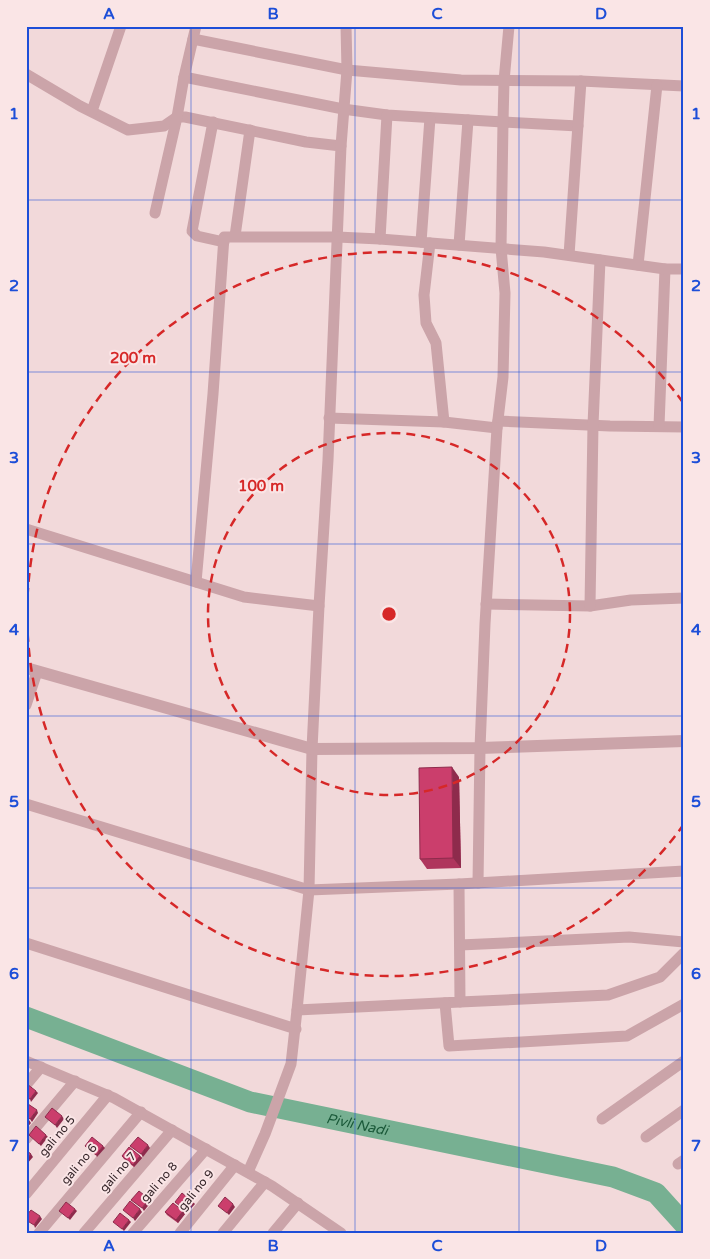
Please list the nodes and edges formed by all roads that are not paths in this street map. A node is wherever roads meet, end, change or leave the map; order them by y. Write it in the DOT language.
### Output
graph roads {
  1 [pos="121,26"];
  2 [pos="196,26"];
  3 [pos="346,26"];
  4 [pos="509,26"];
  5 [pos="193,39"];
  6 [pos="347,70"];
  7 [pos="26,74"];
  8 [pos="184,77"];
  9 [pos="581,80"];
  10 [pos="504,81"];
  11 [pos="657,85"];
  12 [pos="684,86"];
  13 [pos="343,109"];
  14 [pos="92,111"];
  15 [pos="388,115"];
  16 [pos="177,117"];
  17 [pos="430,118"];
  18 [pos="468,120"];
  19 [pos="213,122"];
  20 [pos="503,122"];
  21 [pos="578,126"];
  22 [pos="250,130"];
  23 [pos="341,146"];
  24 [pos="154,213"];
  25 [pos="235,236"];
  26 [pos="337,237"];
  27 [pos="380,239"];
  28 [pos="224,242"];
  29 [pos="426,243"];
  30 [pos="459,245"];
  31 [pos="501,248"];
  32 [pos="569,255"];
  33 [pos="600,260"];
  34 [pos="638,265"];
  35 [pos="664,269"];
  36 [pos="684,269"];
  37 [pos="329,418"];
  38 [pos="444,422"];
  39 [pos="497,425"];
  40 [pos="593,425"];
  41 [pos="659,426"];
  42 [pos="684,427"];
  43 [pos="26,529"];
  44 [pos="196,582"];
  45 [pos="684,598"];
  46 [pos="486,604"];
  47 [pos="319,606"];
  48 [pos="590,606"];
  49 [pos="32,670"];
  50 [pos="26,705"];
  51 [pos="684,741"];
  52 [pos="480,748"];
  53 [pos="312,750"];
  54 [pos="26,804"];
  55 [pos="683,875"];
  56 [pos="478,882"];
  57 [pos="459,884"];
  58 [pos="308,890"];
  59 [pos="684,942"];
  60 [pos="26,943"];
  61 [pos="460,945"];
  62 [pos="684,953"];
  63 [pos="460,1002"];
  64 [pos="446,1003"];
  65 [pos="684,1004"];
  66 [pos="297,1010"];
  67 [pos="296,1029"];
  68 [pos="26,1061"];
  69 [pos="684,1061"];
  70 [pos="41,1067"];
  71 [pos="75,1081"];
  72 [pos="26,1085"];
  73 [pos="108,1095"];
  74 [pos="684,1110"];
  75 [pos="141,1112"];
  76 [pos="602,1119"];
  77 [pos="172,1130"];
  78 [pos="646,1136"];
  79 [pos="26,1139"];
  80 [pos="206,1149"];
  81 [pos="234,1165"];
  82 [pos="248,1172"];
  83 [pos="265,1182"];
  84 [pos="26,1194"];
  85 [pos="298,1203"];
  86 [pos="323,1228"];
  87 [pos="39,1233"];
  88 [pos="84,1233"];
  89 [pos="133,1233"];
  90 [pos="180,1233"];
  91 [pos="223,1233"];
  92 [pos="273,1233"];
  93 [pos="341,1233"];
  1 -- 14 [label="street"];
  2 -- 5 [label="street"];
  3 -- 6 [label="street"];
  4 -- 10 [label="street"];
  5 -- 6 [label="street"];
  5 -- 8 [label="street"];
  6 -- 10 [label="street"];
  6 -- 13 [label="street"];
  7 -- 14 [label="street"];
  8 -- 13 [label="street"];
  8 -- 16 [label="street"];
  9 -- 10 [label="street"];
  9 -- 11 [label="street"];
  9 -- 21 [label="street"];
  10 -- 20 [label="street"];
  11 -- 12 [label="street"];
  11 -- 34 [label="street"];
  13 -- 15 [label="street"];
  13 -- 23 [label="street"];
  14 -- 16 [label="street"];
  15 -- 17 [label="street"];
  15 -- 27 [label="street"];
  16 -- 19 [label="street"];
  16 -- 24 [label="street"];
  17 -- 18 [label="street"];
  17 -- 29 [label="street"];
  18 -- 20 [label="street"];
  18 -- 30 [label="street"];
  19 -- 22 [label="street"];
  19 -- 28 [label="street"];
  20 -- 21 [label="street"];
  20 -- 31 [label="street"];
  21 -- 32 [label="street"];
  22 -- 23 [label="street"];
  22 -- 25 [label="street"];
  23 -- 26 [label="street"];
  25 -- 26 [label="street"];
  25 -- 28 [label="street"];
  26 -- 27 [label="street"];
  26 -- 37 [label="street"];
  27 -- 29 [label="street"];
  28 -- 44 [label="street"];
  29 -- 30 [label="street"];
  29 -- 38 [label="street"];
  30 -- 31 [label="street"];
  31 -- 32 [label="street"];
  31 -- 39 [label="street"];
  32 -- 33 [label="street"];
  33 -- 34 [label="street"];
  33 -- 40 [label="street"];
  34 -- 35 [label="street"];
  35 -- 36 [label="street"];
  35 -- 41 [label="street"];
  37 -- 38 [label="street"];
  37 -- 47 [label="street"];
  38 -- 39 [label="street"];
  39 -- 40 [label="street"];
  39 -- 46 [label="street"];
  40 -- 41 [label="street"];
  40 -- 48 [label="street"];
  41 -- 42 [label="street"];
  43 -- 44 [label="street"];
  44 -- 47 [label="street"];
  45 -- 48 [label="street"];
  46 -- 48 [label="street"];
  46 -- 52 [label="street"];
  47 -- 53 [label="street"];
  49 -- 50 [label="street"];
  49 -- 53 [label="street"];
  51 -- 52 [label="street"];
  52 -- 53 [label="street"];
  52 -- 56 [label="street"];
  53 -- 58 [label="street"];
  54 -- 58 [label="street"];
  55 -- 56 [label="street"];
  56 -- 57 [label="street"];
  57 -- 58 [label="street"];
  57 -- 61 [label="street"];
  58 -- 66 [label="street"];
  59 -- 61 [label="street"];
  60 -- 67 [label="street"];
  61 -- 63 [label="street"];
  62 -- 63 [label="street"];
  63 -- 64 [label="street"];
  64 -- 65 [label="street"];
  64 -- 66 [label="street"];
  66 -- 67 [label="street"];
  67 -- 82 [label="street"];
  68 -- 70 [label="street"];
  69 -- 76 [label="street"];
  70 -- 71 [label="street"];
  70 -- 72 [label="street"];
  71 -- 73 [label="street"];
  71 -- 79 [label="street"];
  73 -- 75 [label="street"];
  73 -- 84 [label="street, gali no 5"];
  74 -- 78 [label="street"];
  75 -- 77 [label="street"];
  75 -- 87 [label="street, gali no 6"];
  77 -- 80 [label="street"];
  77 -- 88 [label="street, gali no 7"];
  80 -- 81 [label="street"];
  80 -- 89 [label="street, gali no 8"];
  81 -- 82 [label="street"];
  81 -- 90 [label="street, gali no 9"];
  82 -- 83 [label="street"];
  83 -- 85 [label="street"];
  83 -- 91 [label="street"];
  85 -- 86 [label="street"];
  85 -- 92 [label="street"];
  86 -- 93 [label="street"];
}
